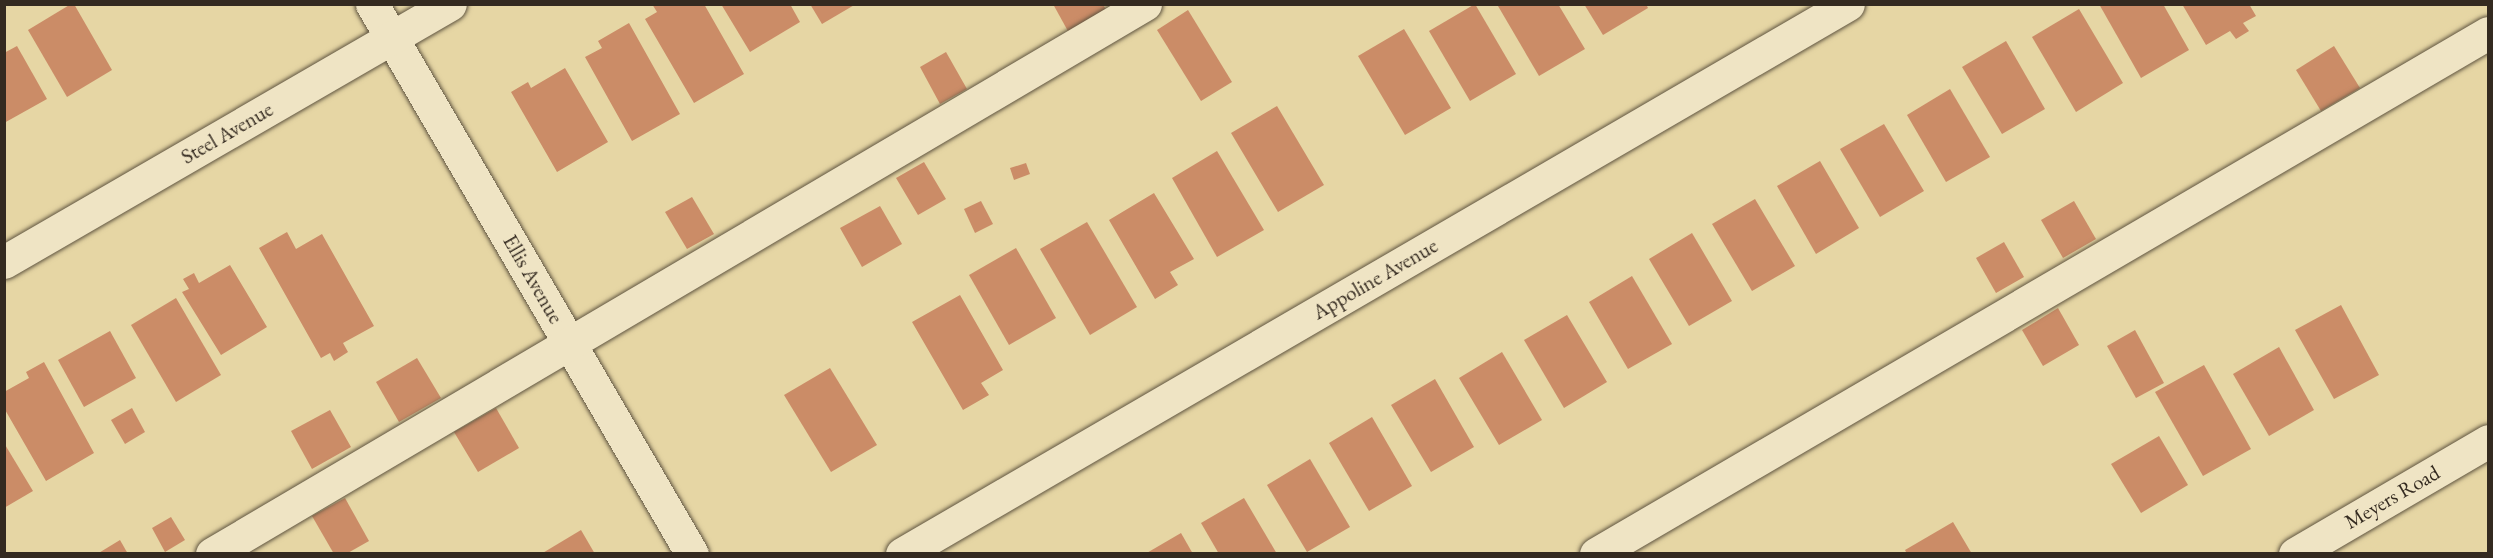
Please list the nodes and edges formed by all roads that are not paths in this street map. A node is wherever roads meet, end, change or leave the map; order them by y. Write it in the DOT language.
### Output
graph roads {
  1 [pos="372,4"];
  2 [pos="450,4"];
  3 [pos="1145,4"];
  4 [pos="1848,4"];
  5 [pos="2488,33"];
  6 [pos="393,38"];
  7 [pos="4,262"];
  8 [pos="570,344"];
  9 [pos="2488,441"];
  10 [pos="212,554"];
  11 [pos="692,554"];
  12 [pos="902,554"];
  13 [pos="1596,554"];
  14 [pos="2295,554"];
  1 -- 6 [label="street, Ellis Avenue"];
  2 -- 6 [label="street, Steel Avenue"];
  3 -- 8 [label="street"];
  4 -- 12 [label="street, Appoline Avenue"];
  5 -- 13 [label="street"];
  6 -- 7 [label="street, Steel Avenue"];
  6 -- 8 [label="street, Ellis Avenue"];
  8 -- 10 [label="street"];
  8 -- 11 [label="street, Ellis Avenue"];
  9 -- 14 [label="street, Meyers Road"];
}
